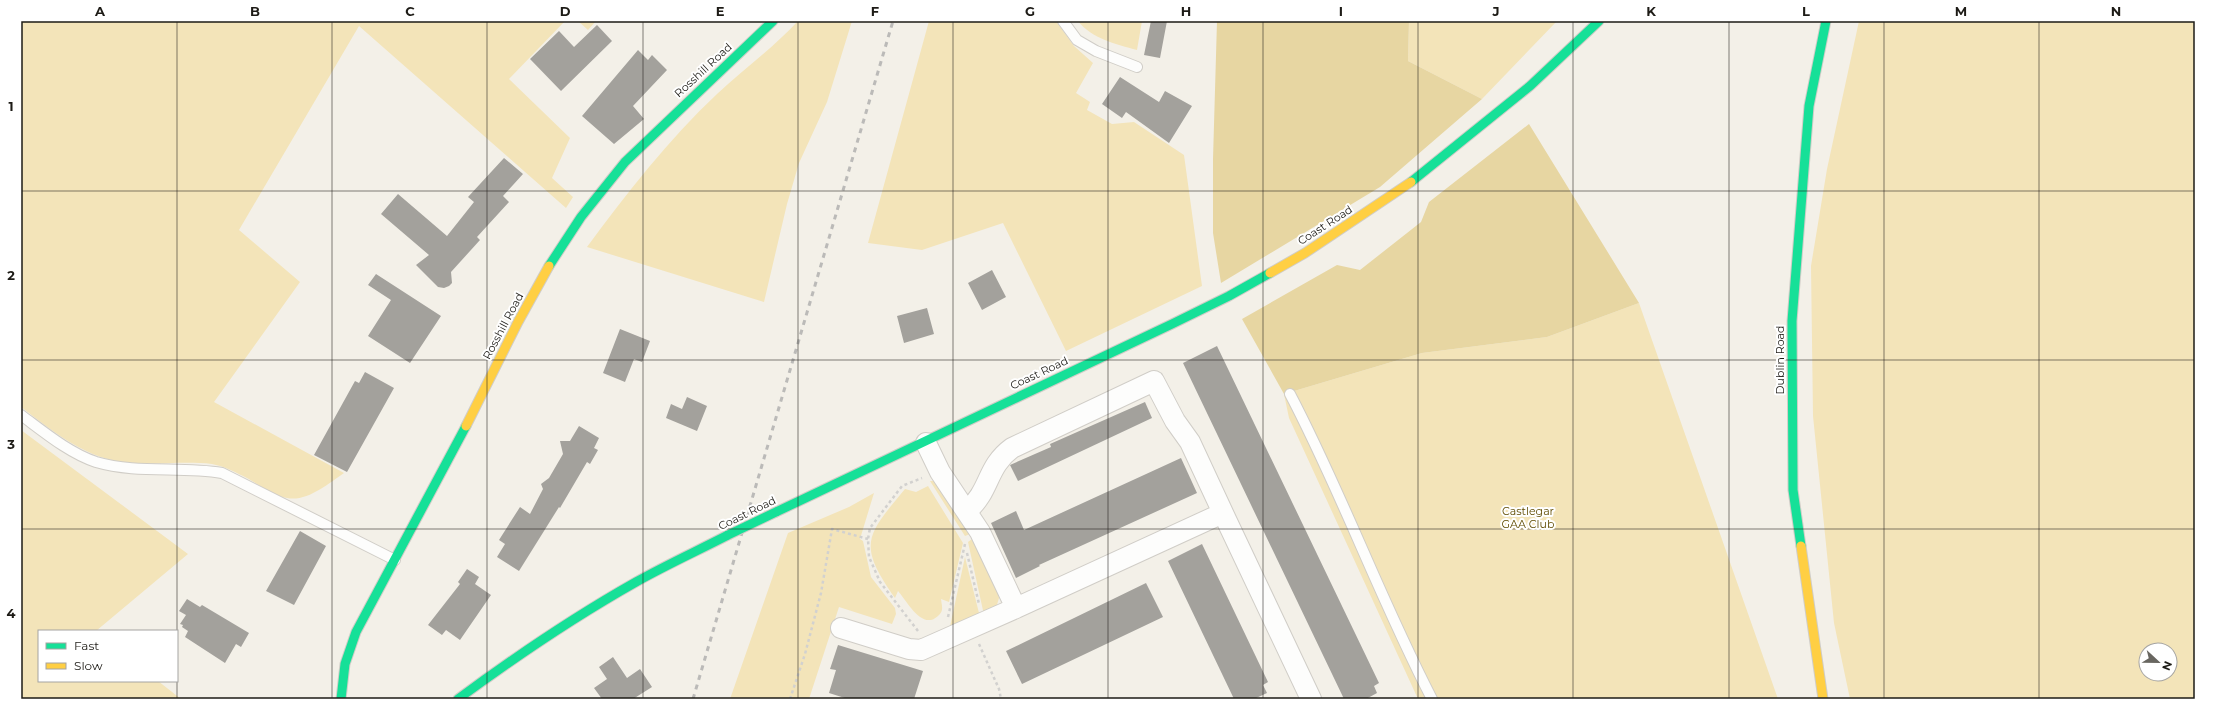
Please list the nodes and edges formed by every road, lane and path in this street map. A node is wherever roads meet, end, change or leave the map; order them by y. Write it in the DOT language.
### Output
graph roads {
  1 [pos="773,21"];
  2 [pos="1063,21"];
  3 [pos="1599,21"];
  4 [pos="1826,21"];
  5 [pos="1137,67"];
  6 [pos="1290,394"];
  7 [pos="21,415"];
  8 [pos="926,442"];
  9 [pos="940,472"];
  10 [pos="967,511"];
  11 [pos="1223,513"];
  12 [pos="868,539"];
  13 [pos="395,560"];
  14 [pos="1016,608"];
  15 [pos="977,625"];
  16 [pos="841,628"];
  17 [pos="937,644"];
  18 [pos="341,699"];
  19 [pos="458,699"];
  20 [pos="790,699"];
  21 [pos="1001,699"];
  22 [pos="1311,699"];
  23 [pos="1432,699"];
  24 [pos="1823,699"];
  1 -- 13 [label="main road, Rosshill Road"];
  2 -- 5 [label="lane"];
  3 -- 8 [label="main road, Coast Road"];
  4 -- 24 [label="main road, Dublin Road"];
  6 -- 23 [label="lane"];
  7 -- 13 [label="lane"];
  8 -- 9 [label="street"];
  8 -- 19 [label="main road, Coast Road, bridge"];
  9 -- 10 [label="street"];
  9 -- 12 [label="path"];
  10 -- 11 [label="street"];
  10 -- 14 [label="street"];
  11 -- 14 [label="street"];
  11 -- 22 [label="street"];
  12 -- 17 [label="path"];
  12 -- 20 [label="path"];
  13 -- 18 [label="main road, Rosshill Road"];
  14 -- 15 [label="street"];
  15 -- 17 [label="street"];
  15 -- 17 [label="path"];
  15 -- 21 [label="path"];
  16 -- 17 [label="street"];
}
